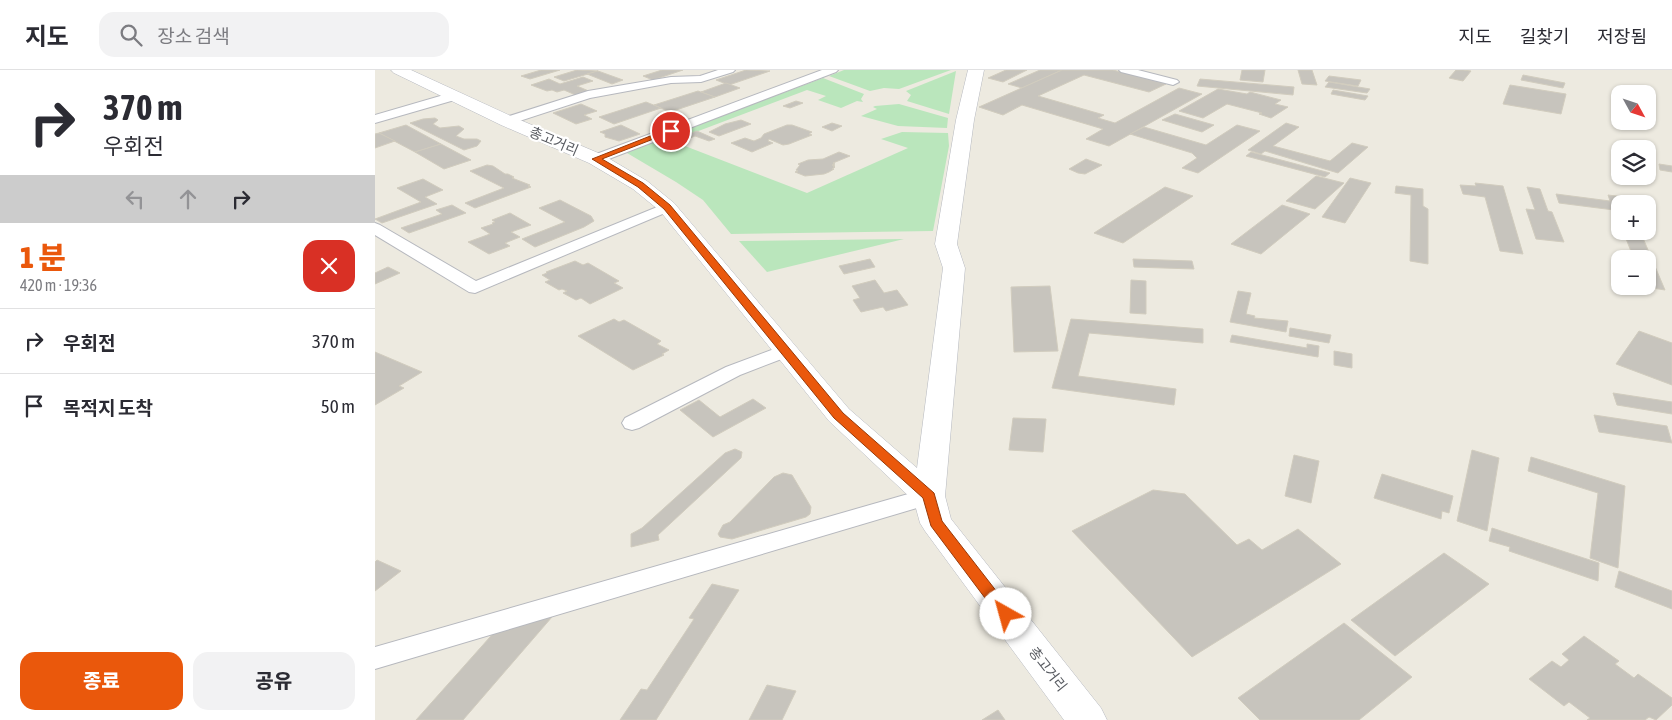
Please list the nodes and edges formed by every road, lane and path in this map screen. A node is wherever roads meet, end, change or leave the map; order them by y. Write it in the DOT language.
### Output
graph roads {
  1 [pos="399,70"];
  2 [pos="729,70"];
  3 [pos="832,70"];
  4 [pos="976,70"];
  5 [pos="1125,70"];
  6 [pos="424,75"];
  7 [pos="1173,82"];
  8 [pos="454,96"];
  9 [pos="375,119"];
  10 [pos="507,121"];
  11 [pos="596,159"];
  12 [pos="667,207"];
  13 [pos="375,228"];
  14 [pos="785,351"];
  15 [pos="632,423"];
  16 [pos="929,496"];
  17 [pos="375,658"];
  18 [pos="1087,720"];
  1 -- 6 [label="main road, 총고거리"];
  2 -- 10 [label="street"];
  3 -- 11 [label="street"];
  4 -- 16 [label="main road"];
  5 -- 7 [label="street"];
  6 -- 8 [label="main road, 총고거리"];
  8 -- 9 [label="street"];
  8 -- 10 [label="main road, 총고거리"];
  10 -- 11 [label="main road, 총고거리"];
  11 -- 12 [label="main road, 총고거리"];
  12 -- 13 [label="street"];
  12 -- 14 [label="main road, 총고거리"];
  14 -- 15 [label="street"];
  14 -- 16 [label="main road, 총고거리"];
  16 -- 17 [label="street"];
  16 -- 18 [label="main road, 총고거리"];
}
